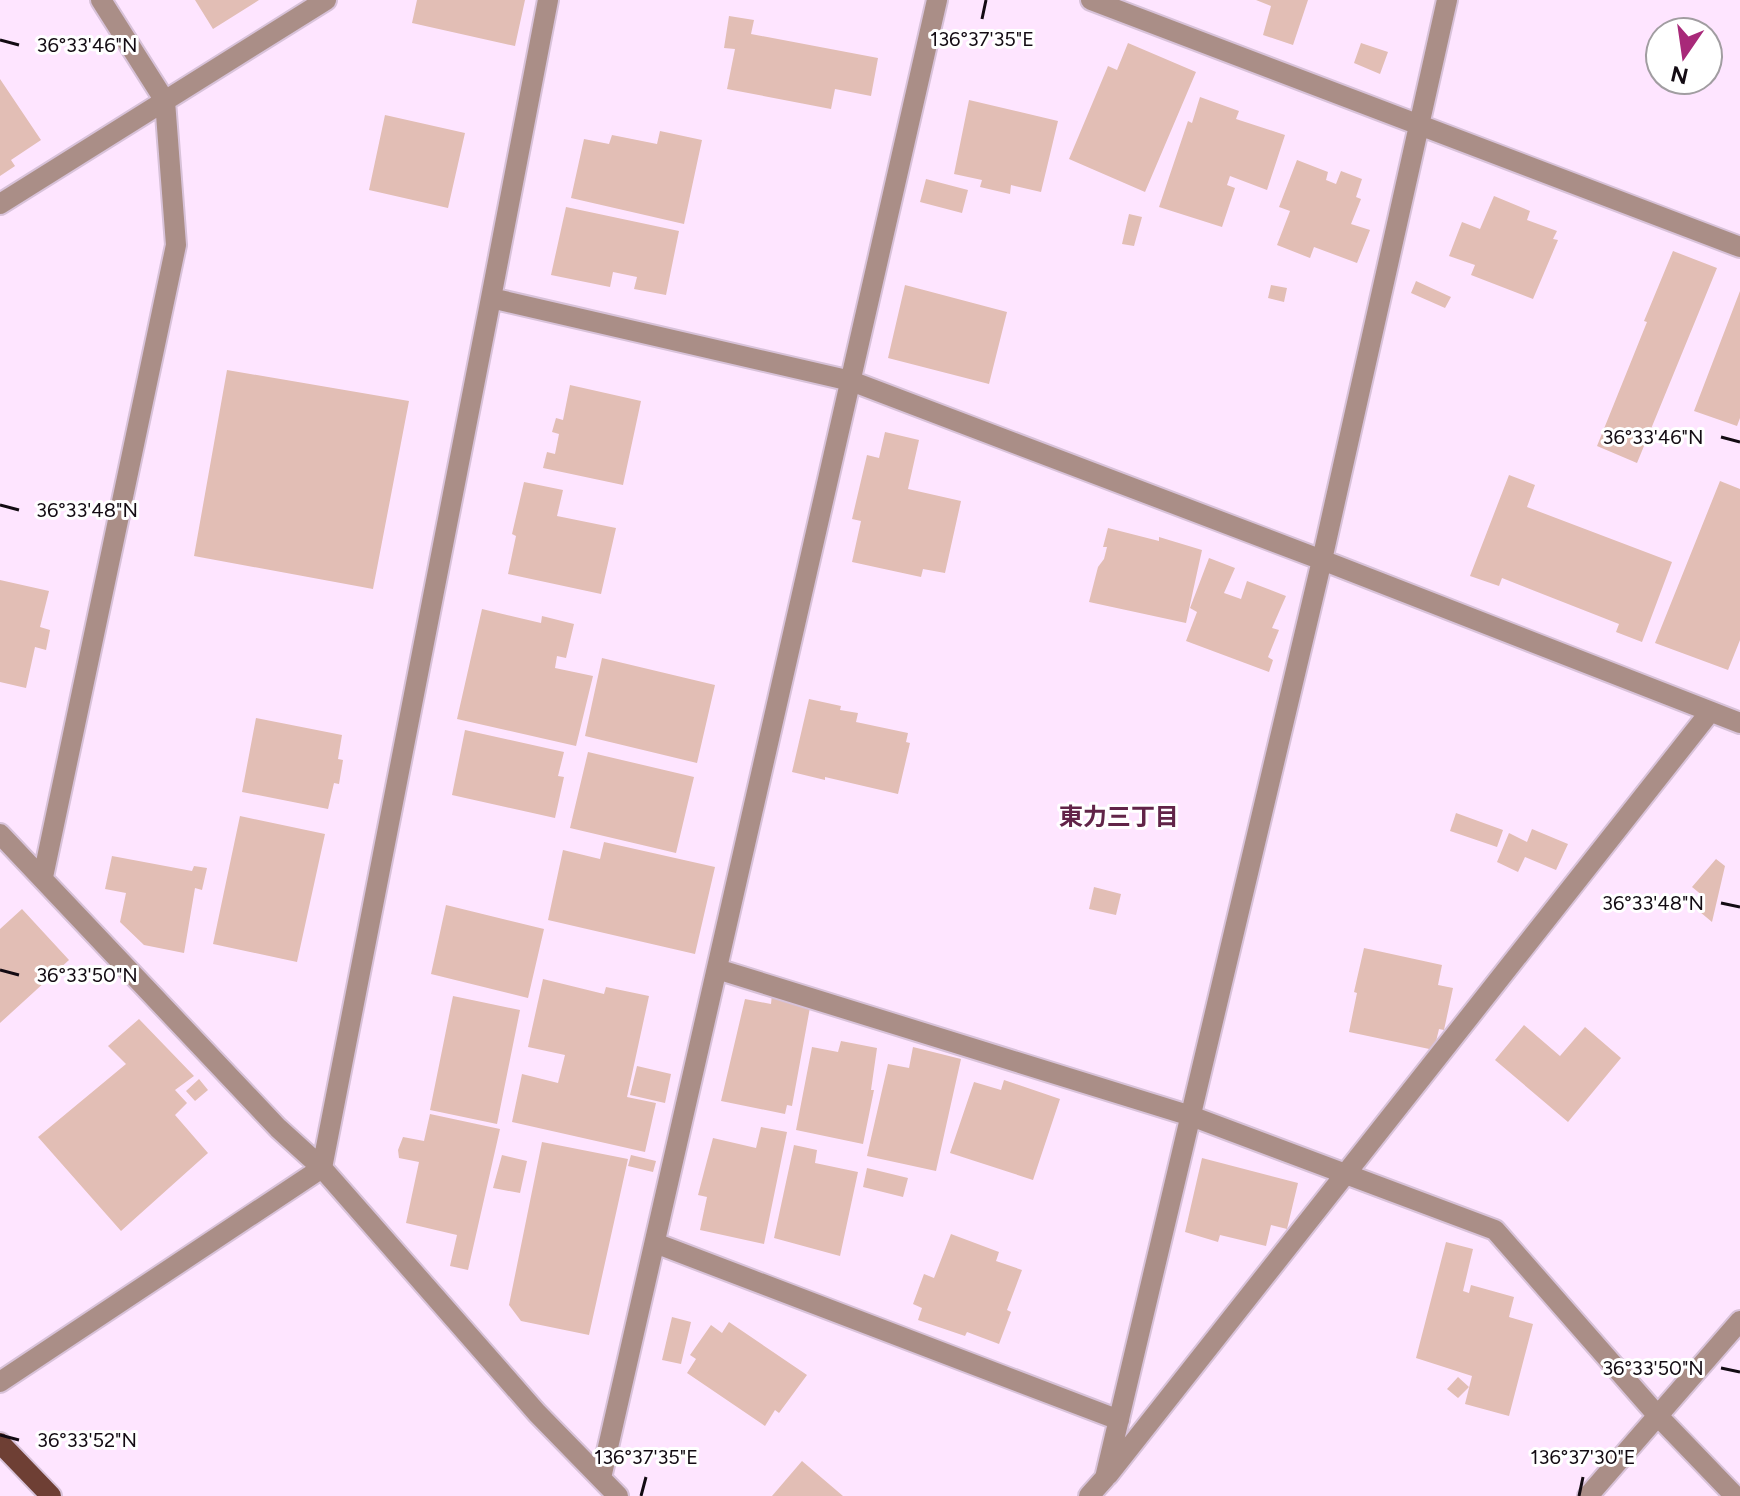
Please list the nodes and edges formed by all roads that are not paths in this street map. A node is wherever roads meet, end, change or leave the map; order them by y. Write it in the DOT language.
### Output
graph roads {
  1 [pos="101,0"];
  2 [pos="326,0"];
  3 [pos="548,0"];
  4 [pos="937,0"];
  5 [pos="1091,0"];
  6 [pos="1447,0"];
  7 [pos="165,101"];
  8 [pos="1419,125"];
  9 [pos="0,204"];
  10 [pos="1740,247"];
  11 [pos="491,298"];
  12 [pos="851,381"];
  13 [pos="1322,560"];
  14 [pos="1710,712"];
  15 [pos="1740,723"];
  16 [pos="0,834"];
  17 [pos="43,877"];
  18 [pos="717,969"];
  19 [pos="1191,1116"];
  20 [pos="322,1168"];
  21 [pos="1345,1174"];
  22 [pos="655,1243"];
  23 [pos="1740,1321"];
  24 [pos="0,1382"];
  25 [pos="1658,1416"];
  26 [pos="1119,1420"];
  27 [pos="0,1443"];
  28 [pos="601,1478"];
  29 [pos="1105,1478"];
  30 [pos="51,1496"];
  31 [pos="618,1496"];
  32 [pos="1089,1496"];
  33 [pos="1588,1496"];
  34 [pos="1735,1496"];
  1 -- 7 [label="street"];
  2 -- 7 [label="street"];
  3 -- 11 [label="street"];
  4 -- 12 [label="street"];
  5 -- 8 [label="street"];
  6 -- 8 [label="street"];
  7 -- 9 [label="street"];
  7 -- 17 [label="street"];
  8 -- 10 [label="street"];
  8 -- 13 [label="street"];
  11 -- 12 [label="street"];
  11 -- 20 [label="street"];
  12 -- 13 [label="street"];
  12 -- 18 [label="street"];
  13 -- 14 [label="street"];
  13 -- 19 [label="street"];
  14 -- 15 [label="street"];
  14 -- 21 [label="street"];
  16 -- 17 [label="street"];
  17 -- 20 [label="street"];
  18 -- 19 [label="street"];
  18 -- 22 [label="street"];
  19 -- 21 [label="street"];
  19 -- 26 [label="street"];
  20 -- 24 [label="street"];
  20 -- 28 [label="street"];
  21 -- 25 [label="street"];
  21 -- 29 [label="street"];
  22 -- 26 [label="street"];
  22 -- 28 [label="street"];
  23 -- 25 [label="street"];
  25 -- 33 [label="street"];
  25 -- 34 [label="street"];
  26 -- 29 [label="street"];
  27 -- 30 [label="main road"];
  28 -- 31 [label="street"];
  29 -- 32 [label="street"];
}
